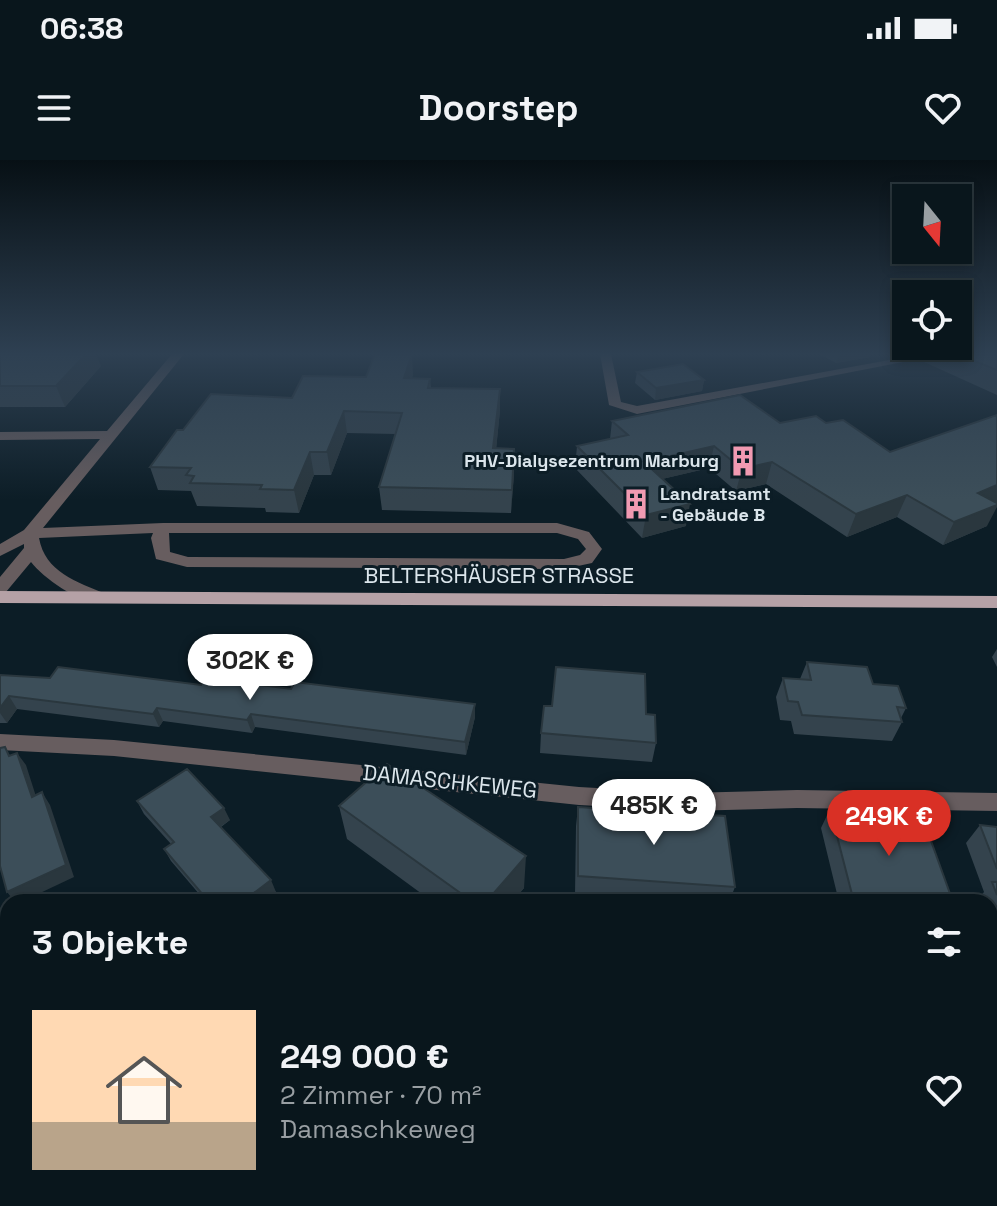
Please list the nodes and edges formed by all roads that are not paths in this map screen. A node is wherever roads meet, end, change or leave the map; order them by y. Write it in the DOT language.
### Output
graph roads {
  1 [pos="135,403"];
  2 [pos="615,403"];
  3 [pos="675,403"];
  4 [pos="627,409"];
  5 [pos="601,417"];
  6 [pos="107,435"];
  7 [pos="0,436"];
  8 [pos="163,528"];
  9 [pos="30,542"];
  10 [pos="0,551"];
  11 [pos="0,588"];
  12 [pos="0,597"];
  13 [pos="100,598"];
  14 [pos="997,602"];
  15 [pos="0,742"];
  16 [pos="997,802"];
  1 -- 6 [label="street"];
  2 -- 4 [label="street"];
  3 -- 4 [label="street"];
  4 -- 5 [label="street"];
  6 -- 7 [label="street"];
  6 -- 9 [label="street"];
  8 -- 8 [label="street"];
  8 -- 9 [label="street"];
  9 -- 10 [label="street"];
  9 -- 11 [label="street"];
  9 -- 13 [label="street"];
  12 -- 13 [label="main road, BELTERSHÄUSER STRASSE"];
  13 -- 14 [label="main road, BELTERSHÄUSER STRASSE"];
  15 -- 16 [label="street, DAMASCHKEWEG"];
}
